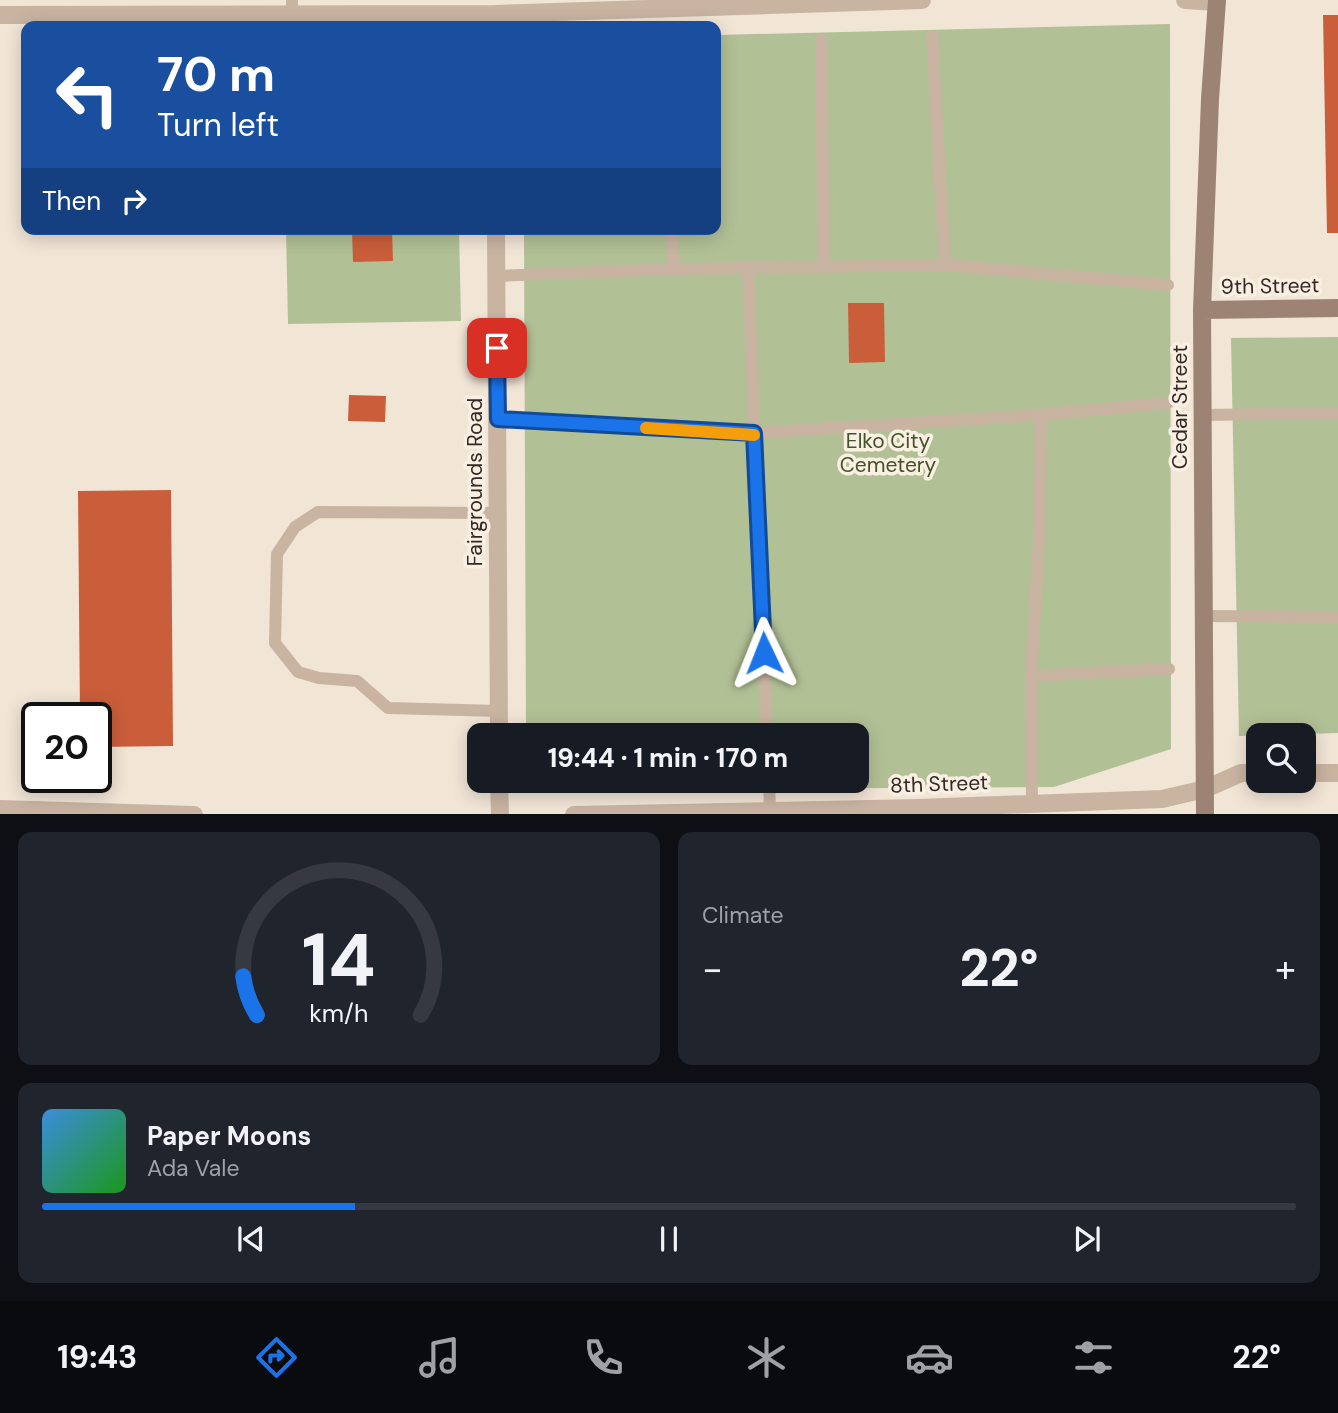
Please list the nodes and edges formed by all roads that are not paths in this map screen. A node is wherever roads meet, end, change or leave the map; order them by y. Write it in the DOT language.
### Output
graph roads {
  1 [pos="922,0"];
  2 [pos="1185,0"];
  3 [pos="1217,1"];
  4 [pos="292,8"];
  5 [pos="359,8"];
  6 [pos="495,14"];
  7 [pos="0,15"];
  8 [pos="932,36"];
  9 [pos="821,40"];
  10 [pos="496,235"];
  11 [pos="672,235"];
  12 [pos="945,265"];
  13 [pos="824,268"];
  14 [pos="673,269"];
  15 [pos="748,269"];
  16 [pos="497,276"];
  17 [pos="1168,285"];
  18 [pos="1338,308"];
  19 [pos="1202,310"];
  20 [pos="1168,403"];
  21 [pos="1338,413"];
  22 [pos="1041,415"];
  23 [pos="1203,415"];
  24 [pos="498,419"];
  25 [pos="754,433"];
  26 [pos="498,513"];
  27 [pos="1204,616"];
  28 [pos="1338,617"];
  29 [pos="1169,669"];
  30 [pos="1031,676"];
  31 [pos="499,711"];
  32 [pos="499,723"];
  33 [pos="766,723"];
  34 [pos="1246,773"];
  35 [pos="1316,773"];
  36 [pos="1338,773"];
  37 [pos="1205,789"];
  38 [pos="499,793"];
  39 [pos="769,793"];
  40 [pos="1032,804"];
  41 [pos="0,809"];
  42 [pos="770,811"];
  43 [pos="918,811"];
  44 [pos="161,814"];
  45 [pos="194,814"];
  46 [pos="500,814"];
  47 [pos="574,814"];
  48 [pos="612,814"];
  49 [pos="1205,814"];
  1 -- 6 [label="street"];
  2 -- 3 [label="street"];
  3 -- 19 [label="street, Cedar Street"];
  4 -- 5 [label="street"];
  4 -- 7 [label="street"];
  5 -- 6 [label="street"];
  8 -- 12 [label="lane"];
  9 -- 13 [label="lane"];
  10 -- 16 [label="street, Fairgrounds Road"];
  11 -- 14 [label="lane"];
  12 -- 13 [label="lane"];
  12 -- 17 [label="lane"];
  13 -- 15 [label="lane"];
  14 -- 15 [label="lane"];
  14 -- 16 [label="lane"];
  15 -- 25 [label="lane"];
  16 -- 24 [label="street, Fairgrounds Road"];
  18 -- 19 [label="street, 9th Street"];
  19 -- 23 [label="street, Cedar Street"];
  20 -- 22 [label="lane"];
  21 -- 23 [label="lane"];
  22 -- 25 [label="lane"];
  22 -- 30 [label="lane"];
  23 -- 27 [label="street, Cedar Street"];
  24 -- 25 [label="lane"];
  24 -- 26 [label="street, Fairgrounds Road"];
  25 -- 33 [label="lane"];
  26 -- 31 [label="street, Fairgrounds Road"];
  26 -- 31 [label="lane"];
  27 -- 28 [label="lane"];
  27 -- 37 [label="street, Cedar Street"];
  29 -- 30 [label="lane"];
  30 -- 40 [label="lane"];
  31 -- 32 [label="street, Fairgrounds Road"];
  34 -- 37 [label="street, 8th Street"];
  35 -- 36 [label="street"];
  37 -- 40 [label="street, 8th Street"];
  37 -- 49 [label="street, Cedar Street"];
  38 -- 46 [label="street"];
  39 -- 42 [label="lane"];
  40 -- 43 [label="street, 8th Street"];
  41 -- 44 [label="street"];
  42 -- 43 [label="street, 8th Street"];
  42 -- 48 [label="street, 8th Street"];
  44 -- 45 [label="street"];
  47 -- 48 [label="street, 8th Street"];
}
